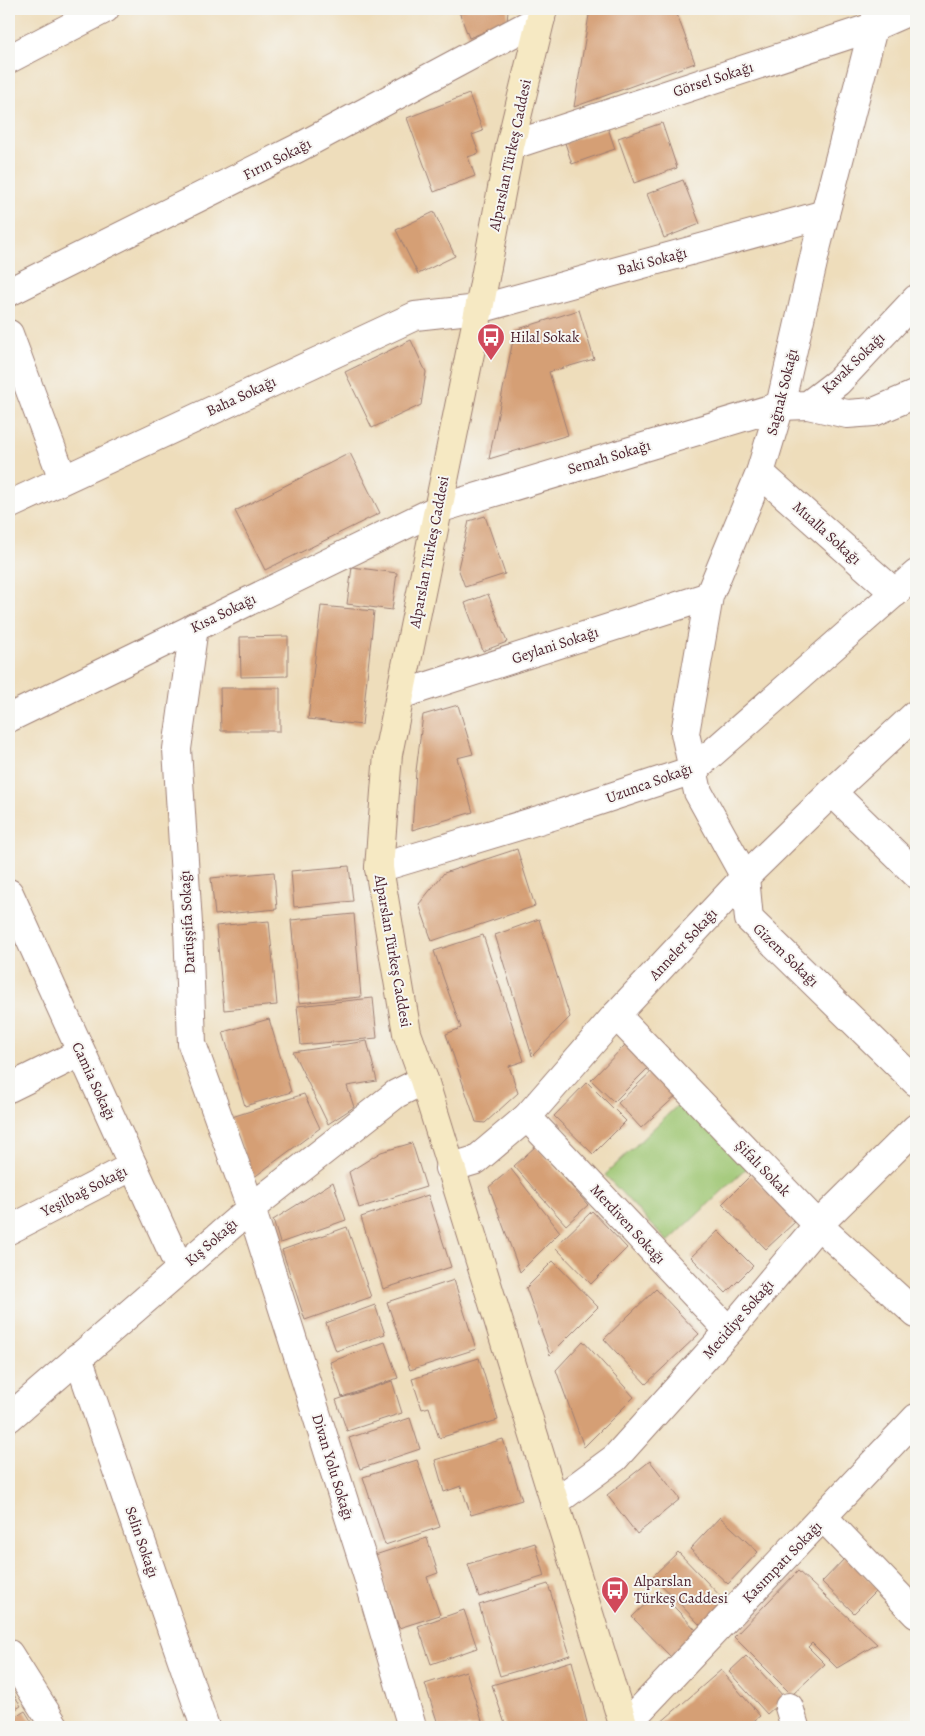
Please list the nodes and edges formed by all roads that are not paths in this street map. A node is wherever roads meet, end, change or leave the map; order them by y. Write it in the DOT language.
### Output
graph roads {
  1 [pos="105,9"];
  2 [pos="914,9"];
  3 [pos="542,14"];
  4 [pos="875,18"];
  5 [pos="9,59"];
  6 [pos="510,146"];
  7 [pos="826,214"];
  8 [pos="9,292"];
  9 [pos="916,299"];
  10 [pos="479,309"];
  11 [pos="9,334"];
  12 [pos="916,394"];
  13 [pos="808,405"];
  14 [pos="780,406"];
  15 [pos="760,473"];
  16 [pos="63,479"];
  17 [pos="9,505"];
  18 [pos="438,509"];
  19 [pos="916,574"];
  20 [pos="895,593"];
  21 [pos="709,596"];
  22 [pos="194,627"];
  23 [pos="400,695"];
  24 [pos="916,714"];
  25 [pos="9,718"];
  26 [pos="693,770"];
  27 [pos="832,792"];
  28 [pos="379,868"];
  29 [pos="916,874"];
  30 [pos="745,877"];
  31 [pos="9,893"];
  32 [pos="616,1015"];
  33 [pos="80,1053"];
  34 [pos="424,1080"];
  35 [pos="916,1082"];
  36 [pos="9,1088"];
  37 [pos="527,1117"];
  38 [pos="916,1128"];
  39 [pos="133,1166"];
  40 [pos="449,1168"];
  41 [pos="251,1208"];
  42 [pos="818,1225"];
  43 [pos="9,1230"];
  44 [pos="180,1269"];
  45 [pos="916,1314"];
  46 [pos="729,1331"];
  47 [pos="78,1357"];
  48 [pos="9,1418"];
  49 [pos="916,1418"];
  50 [pos="554,1503"];
  51 [pos="824,1518"];
  52 [pos="916,1613"];
  53 [pos="9,1654"];
  54 [pos="623,1724"];
  55 [pos="55,1727"];
  56 [pos="205,1727"];
  57 [pos="412,1727"];
  1 -- 5 [label="street"];
  2 -- 4 [label="street, Görsel Sokağı"];
  3 -- 6 [label="street, Alparslan Türkeş Caddesi"];
  3 -- 8 [label="street, Fırın Sokağı"];
  4 -- 6 [label="street, Görsel Sokağı"];
  4 -- 7 [label="street, Sağnak Sokağı"];
  6 -- 10 [label="street, Alparslan Türkeş Caddesi"];
  7 -- 10 [label="street, Baki Sokağı"];
  7 -- 14 [label="street, Sağnak Sokağı"];
  9 -- 13 [label="street, Kavak Sokağı"];
  10 -- 16 [label="street, Baha Sokağı"];
  10 -- 18 [label="street, Alparslan Türkeş Caddesi"];
  11 -- 16 [label="street"];
  12 -- 13 [label="street"];
  13 -- 14 [label="street, Kavak Sokağı"];
  14 -- 15 [label="street, Sağnak Sokağı"];
  14 -- 18 [label="street, Semah Sokağı"];
  15 -- 20 [label="street, Mualla Sokağı"];
  15 -- 21 [label="street, Sağnak Sokağı"];
  16 -- 17 [label="street, Baha Sokağı"];
  18 -- 22 [label="street, Kısa Sokağı"];
  18 -- 23 [label="street, Alparslan Türkeş Caddesi"];
  19 -- 20 [label="street, Uzunca Sokağı"];
  20 -- 26 [label="street, Uzunca Sokağı"];
  21 -- 23 [label="street, Geylani Sokağı"];
  21 -- 26 [label="street, Sağnak Sokağı"];
  22 -- 25 [label="street, Kısa Sokağı"];
  22 -- 41 [label="street, Darüşşifa Sokağı"];
  23 -- 28 [label="street, Alparslan Türkeş Caddesi"];
  24 -- 27 [label="street, Anneler Sokağı"];
  26 -- 28 [label="street, Uzunca Sokağı"];
  26 -- 30 [label="street, Gizem Sokağı"];
  27 -- 29 [label="street"];
  27 -- 30 [label="street, Anneler Sokağı"];
  28 -- 34 [label="street, Alparslan Türkeş Caddesi"];
  30 -- 32 [label="street, Anneler Sokağı"];
  30 -- 35 [label="street, Gizem Sokağı"];
  31 -- 33 [label="street, Camia Sokağı"];
  32 -- 37 [label="street, Anneler Sokağı"];
  32 -- 42 [label="street, Şifalı Sokak"];
  33 -- 36 [label="street"];
  33 -- 39 [label="street, Camia Sokağı"];
  34 -- 40 [label="street, Alparslan Türkeş Caddesi"];
  34 -- 41 [label="street, Kış Sokağı"];
  37 -- 40 [label="street, Anneler Sokağı"];
  37 -- 46 [label="street, Merdiven Sokağı"];
  38 -- 42 [label="street, Mecidiye Sokağı"];
  39 -- 43 [label="street, Yeşilbağ Sokağı"];
  39 -- 44 [label="street, Camia Sokağı"];
  40 -- 50 [label="street, Alparslan Türkeş Caddesi"];
  41 -- 44 [label="street, Kış Sokağı"];
  41 -- 57 [label="street, Divan Yolu Sokağı"];
  42 -- 45 [label="street, Şifalı Sokak"];
  42 -- 46 [label="street, Mecidiye Sokağı"];
  44 -- 47 [label="street, Kış Sokağı"];
  46 -- 50 [label="street, Mecidiye Sokağı"];
  47 -- 48 [label="street, Kış Sokağı"];
  47 -- 56 [label="street, Selin Sokağı"];
  49 -- 51 [label="street, Kasımpatı Sokağı"];
  50 -- 54 [label="street, Alparslan Türkeş Caddesi"];
  51 -- 52 [label="street"];
  51 -- 54 [label="street, Kasımpatı Sokağı"];
  53 -- 55 [label="street"];
}
